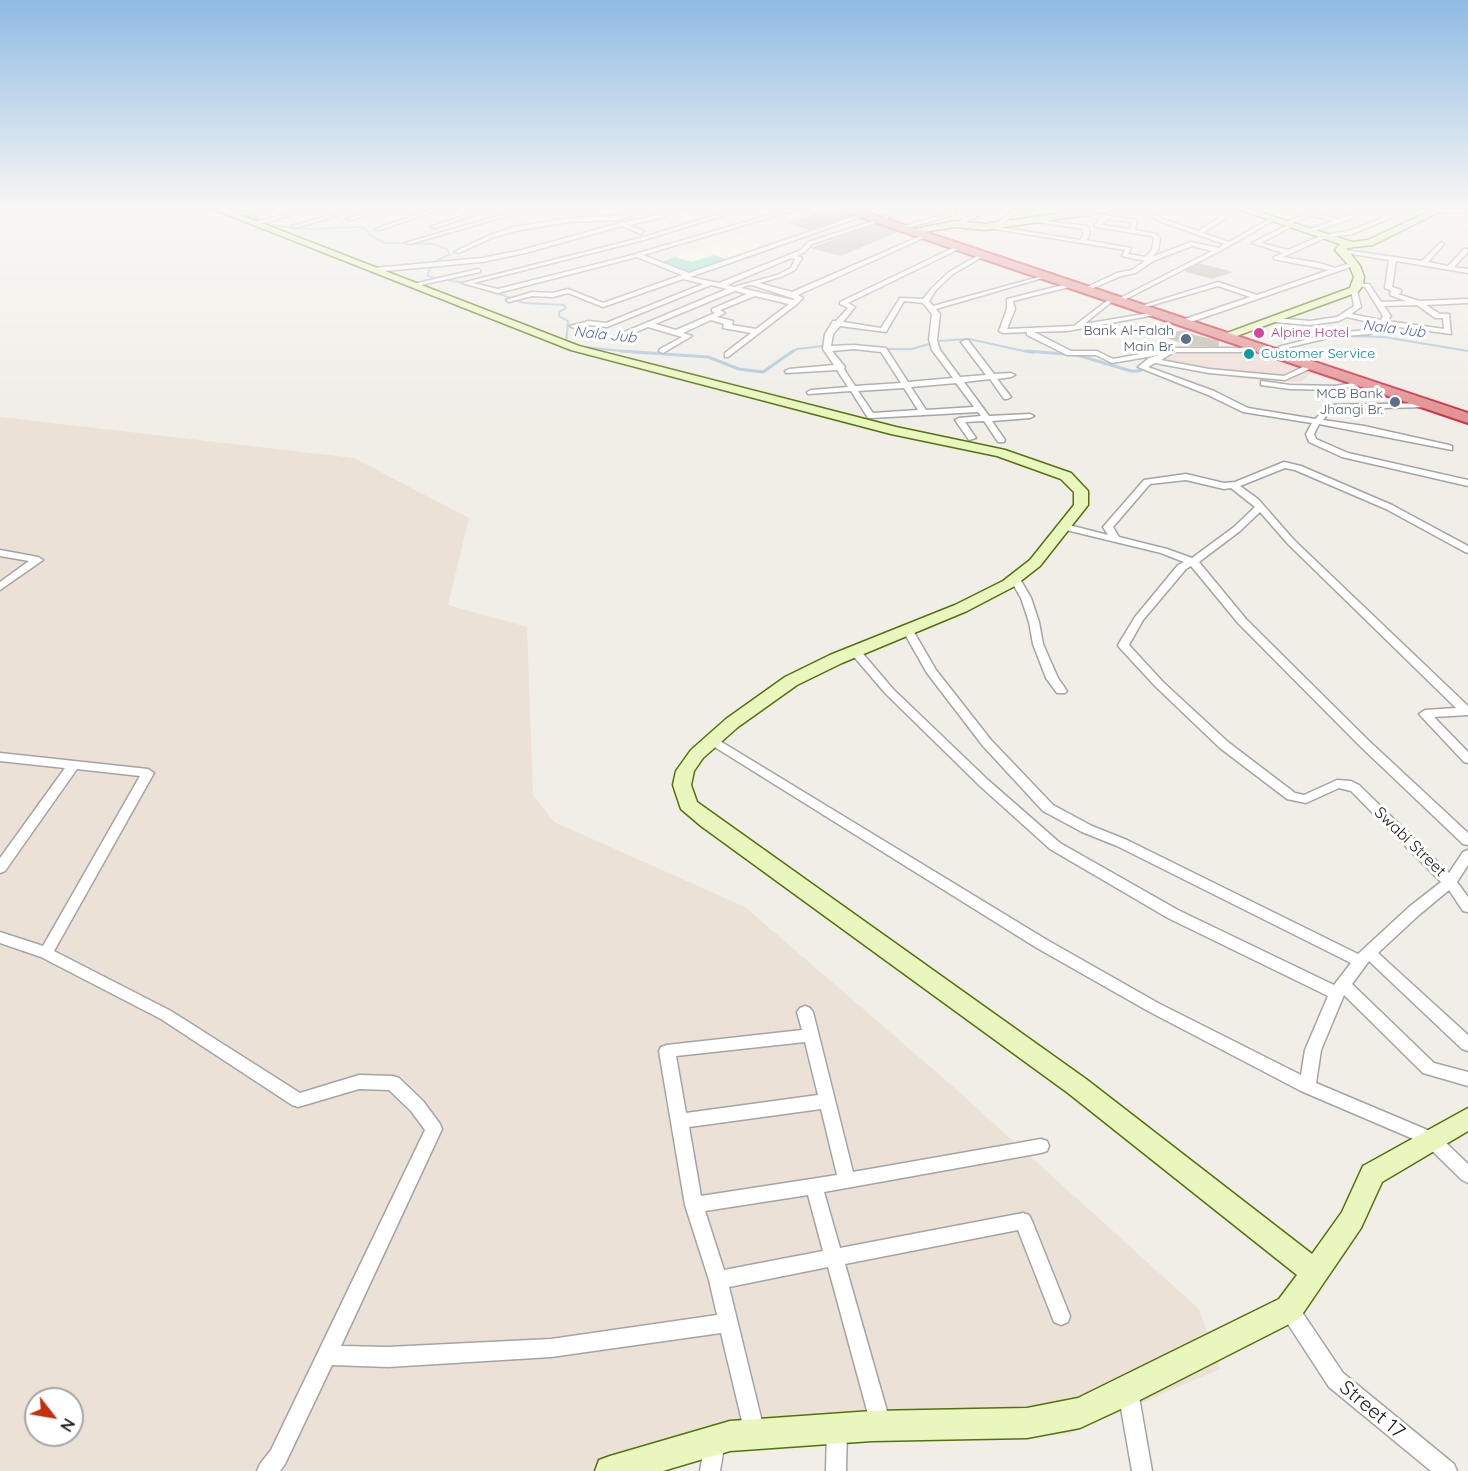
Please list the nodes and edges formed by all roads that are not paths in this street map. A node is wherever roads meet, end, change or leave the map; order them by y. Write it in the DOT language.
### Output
graph roads {
  1 [pos="393,278"];
  2 [pos="449,278"];
  3 [pos="487,278"];
  4 [pos="550,278"];
  5 [pos="681,278"];
  6 [pos="691,278"];
  7 [pos="739,278"];
  8 [pos="772,278"];
  9 [pos="826,278"];
  10 [pos="895,278"];
  11 [pos="946,278"];
  12 [pos="1038,278"];
  13 [pos="1049,278"];
  14 [pos="1058,278"];
  15 [pos="1110,278"];
  16 [pos="1161,278"];
  17 [pos="1318,278"];
  18 [pos="1359,278"];
  19 [pos="1390,278"];
  20 [pos="751,283"];
  21 [pos="711,284"];
  22 [pos="412,285"];
  23 [pos="1071,285"];
  24 [pos="719,286"];
  25 [pos="1356,287"];
  26 [pos="1089,288"];
  27 [pos="734,289"];
  28 [pos="753,294"];
  29 [pos="792,295"];
  30 [pos="1259,298"];
  31 [pos="1117,299"];
  32 [pos="509,300"];
  33 [pos="925,301"];
  34 [pos="1468,301"];
  35 [pos="795,303"];
  36 [pos="1419,303"];
  37 [pos="1378,304"];
  38 [pos="1144,306"];
  39 [pos="932,309"];
  40 [pos="1156,314"];
  41 [pos="1346,315"];
  42 [pos="711,318"];
  43 [pos="1274,320"];
  44 [pos="1188,321"];
  45 [pos="836,323"];
  46 [pos="1383,323"];
  47 [pos="648,324"];
  48 [pos="574,326"];
  49 [pos="1075,327"];
  50 [pos="759,332"];
  51 [pos="1028,332"];
  52 [pos="676,333"];
  53 [pos="1231,335"];
  54 [pos="619,336"];
  55 [pos="965,342"];
  56 [pos="827,349"];
  57 [pos="1270,349"];
  58 [pos="1173,350"];
  59 [pos="663,351"];
  60 [pos="728,355"];
  61 [pos="1152,360"];
  62 [pos="1312,366"];
  63 [pos="841,367"];
  64 [pos="789,371"];
  65 [pos="1209,371"];
  66 [pos="1011,375"];
  67 [pos="994,377"];
  68 [pos="959,381"];
  69 [pos="1364,383"];
  70 [pos="906,385"];
  71 [pos="854,389"];
  72 [pos="811,392"];
  73 [pos="1007,396"];
  74 [pos="1412,397"];
  75 [pos="1429,405"];
  76 [pos="980,409"];
  77 [pos="924,413"];
  78 [pos="1030,416"];
  79 [pos="1468,416"];
  80 [pos="987,419"];
  81 [pos="1317,421"];
  82 [pos="972,438"];
  83 [pos="1001,440"];
  84 [pos="1449,448"];
  85 [pos="1468,483"];
  86 [pos="1233,485"];
  87 [pos="1260,507"];
  88 [pos="1065,526"];
  89 [pos="1434,531"];
  90 [pos="1115,538"];
  91 [pos="1468,540"];
  92 [pos="1468,550"];
  93 [pos="0,553"];
  94 [pos="1193,562"];
  95 [pos="1015,579"];
  96 [pos="0,587"];
  97 [pos="907,629"];
  98 [pos="855,651"];
  99 [pos="1061,692"];
  100 [pos="1468,712"];
  101 [pos="711,741"];
  102 [pos="0,757"];
  103 [pos="1468,759"];
  104 [pos="74,765"];
  105 [pos="1468,841"];
  106 [pos="1468,855"];
  107 [pos="0,868"];
  108 [pos="1450,882"];
  109 [pos="1468,907"];
  110 [pos="0,938"];
  111 [pos="46,953"];
  112 [pos="1364,957"];
  113 [pos="1340,989"];
  114 [pos="805,1012"];
  115 [pos="811,1035"];
  116 [pos="1468,1045"];
  117 [pos="1468,1079"];
  118 [pos="1307,1086"];
  119 [pos="828,1101"];
  120 [pos="1468,1118"];
  121 [pos="678,1121"];
  122 [pos="1431,1139"];
  123 [pos="1041,1146"];
  124 [pos="1468,1175"];
  125 [pos="847,1181"];
  126 [pos="814,1186"];
  127 [pos="694,1205"];
  128 [pos="834,1257"];
  129 [pos="1316,1273"];
  130 [pos="718,1280"];
  131 [pos="1289,1309"];
  132 [pos="1061,1316"];
  133 [pos="728,1323"];
  134 [pos="325,1354"];
  135 [pos="1128,1391"];
  136 [pos="881,1426"];
  137 [pos="837,1429"];
  138 [pos="755,1434"];
  139 [pos="716,1440"];
  140 [pos="267,1471"];
  141 [pos="610,1471"];
  142 [pos="710,1471"];
  143 [pos="836,1471"];
  144 [pos="1142,1471"];
  145 [pos="1447,1471"];
  1 -- 22 [label="street"];
  2 -- 22 [label="street"];
  3 -- 4 [label="street"];
  5 -- 32 [label="street"];
  6 -- 21 [label="street"];
  7 -- 24 [label="street"];
  8 -- 20 [label="street"];
  9 -- 29 [label="street"];
  10 -- 45 [label="street"];
  11 -- 33 [label="street"];
  12 -- 39 [label="street"];
  13 -- 23 [label="highway"];
  14 -- 26 [label="highway"];
  15 -- 26 [label="street"];
  16 -- 31 [label="street"];
  17 -- 30 [label="street"];
  18 -- 25 [label="street"];
  19 -- 36 [label="street"];
  20 -- 27 [label="street"];
  20 -- 29 [label="street"];
  21 -- 24 [label="street"];
  21 -- 48 [label="street"];
  22 -- 88 [label="street"];
  23 -- 31 [label="highway"];
  23 -- 51 [label="street"];
  24 -- 27 [label="street"];
  25 -- 37 [label="street"];
  25 -- 41 [label="street"];
  25 -- 43 [label="street"];
  26 -- 31 [label="highway"];
  27 -- 28 [label="street"];
  27 -- 47 [label="street"];
  28 -- 35 [label="street"];
  28 -- 42 [label="street"];
  29 -- 35 [label="street"];
  30 -- 38 [label="street"];
  30 -- 44 [label="street"];
  31 -- 38 [label="highway"];
  31 -- 40 [label="highway"];
  31 -- 49 [label="street"];
  33 -- 39 [label="street"];
  33 -- 45 [label="street"];
  34 -- 36 [label="street"];
  35 -- 50 [label="street"];
  36 -- 37 [label="street"];
  36 -- 46 [label="street"];
  37 -- 46 [label="street"];
  38 -- 44 [label="highway"];
  39 -- 68 [label="street"];
  40 -- 49 [label="street"];
  40 -- 57 [label="highway"];
  41 -- 43 [label="street"];
  41 -- 46 [label="street"];
  42 -- 50 [label="street"];
  42 -- 52 [label="street"];
  43 -- 53 [label="street"];
  44 -- 53 [label="highway"];
  45 -- 56 [label="street"];
  46 -- 57 [label="street"];
  47 -- 52 [label="street"];
  47 -- 54 [label="street"];
  49 -- 51 [label="street"];
  50 -- 60 [label="street"];
  51 -- 58 [label="street"];
  52 -- 59 [label="street"];
  53 -- 57 [label="highway"];
  55 -- 67 [label="street"];
  56 -- 63 [label="street"];
  56 -- 70 [label="street"];
  57 -- 58 [label="street"];
  57 -- 62 [label="highway"];
  57 -- 74 [label="highway"];
  58 -- 61 [label="street"];
  61 -- 65 [label="street"];
  61 -- 81 [label="street"];
  62 -- 65 [label="street"];
  62 -- 69 [label="highway"];
  63 -- 64 [label="street"];
  63 -- 71 [label="street"];
  65 -- 69 [label="street"];
  66 -- 67 [label="street"];
  67 -- 68 [label="street"];
  67 -- 73 [label="street"];
  68 -- 70 [label="street"];
  68 -- 76 [label="street"];
  69 -- 74 [label="highway"];
  70 -- 71 [label="street"];
  70 -- 77 [label="street"];
  71 -- 72 [label="street"];
  71 -- 77 [label="street"];
  74 -- 75 [label="highway"];
  74 -- 79 [label="highway"];
  75 -- 79 [label="highway"];
  75 -- 81 [label="street"];
  76 -- 77 [label="street"];
  76 -- 80 [label="street"];
  78 -- 80 [label="street"];
  80 -- 82 [label="street"];
  80 -- 83 [label="street"];
  81 -- 84 [label="street"];
  81 -- 85 [label="street"];
  86 -- 87 [label="street"];
  86 -- 89 [label="street"];
  86 -- 90 [label="street"];
  87 -- 94 [label="street"];
  87 -- 100 [label="street"];
  88 -- 90 [label="street"];
  88 -- 95 [label="street"];
  89 -- 91 [label="street"];
  89 -- 92 [label="street"];
  90 -- 94 [label="street"];
  93 -- 96 [label="street"];
  94 -- 105 [label="street"];
  94 -- 108 [label="street, Swabi Street"];
  95 -- 97 [label="street"];
  95 -- 99 [label="street"];
  97 -- 98 [label="street"];
  97 -- 112 [label="street"];
  98 -- 101 [label="street"];
  98 -- 113 [label="street"];
  100 -- 103 [label="street"];
  101 -- 118 [label="street"];
  101 -- 129 [label="street"];
  102 -- 104 [label="street"];
  104 -- 107 [label="street"];
  104 -- 111 [label="street"];
  106 -- 108 [label="street"];
  108 -- 109 [label="street, Swabi Street"];
  108 -- 112 [label="street"];
  110 -- 111 [label="street"];
  111 -- 134 [label="street"];
  112 -- 113 [label="street"];
  112 -- 116 [label="street"];
  113 -- 117 [label="street"];
  113 -- 118 [label="street"];
  114 -- 115 [label="street"];
  115 -- 119 [label="street"];
  115 -- 121 [label="street"];
  118 -- 122 [label="street"];
  119 -- 121 [label="street"];
  119 -- 125 [label="street"];
  120 -- 122 [label="street"];
  121 -- 127 [label="street"];
  122 -- 124 [label="street"];
  122 -- 129 [label="street"];
  123 -- 125 [label="street"];
  125 -- 126 [label="street"];
  126 -- 127 [label="street"];
  126 -- 128 [label="street"];
  127 -- 130 [label="street"];
  128 -- 130 [label="street"];
  128 -- 132 [label="street"];
  128 -- 136 [label="street"];
  129 -- 131 [label="street"];
  130 -- 133 [label="street"];
  131 -- 135 [label="street"];
  131 -- 145 [label="street, Street 17"];
  133 -- 134 [label="street"];
  133 -- 138 [label="street"];
  134 -- 140 [label="street"];
  135 -- 136 [label="street"];
  135 -- 144 [label="street"];
  136 -- 137 [label="street"];
  137 -- 138 [label="street"];
  137 -- 143 [label="street"];
  138 -- 139 [label="street"];
  139 -- 141 [label="street"];
  139 -- 142 [label="street"];
}
